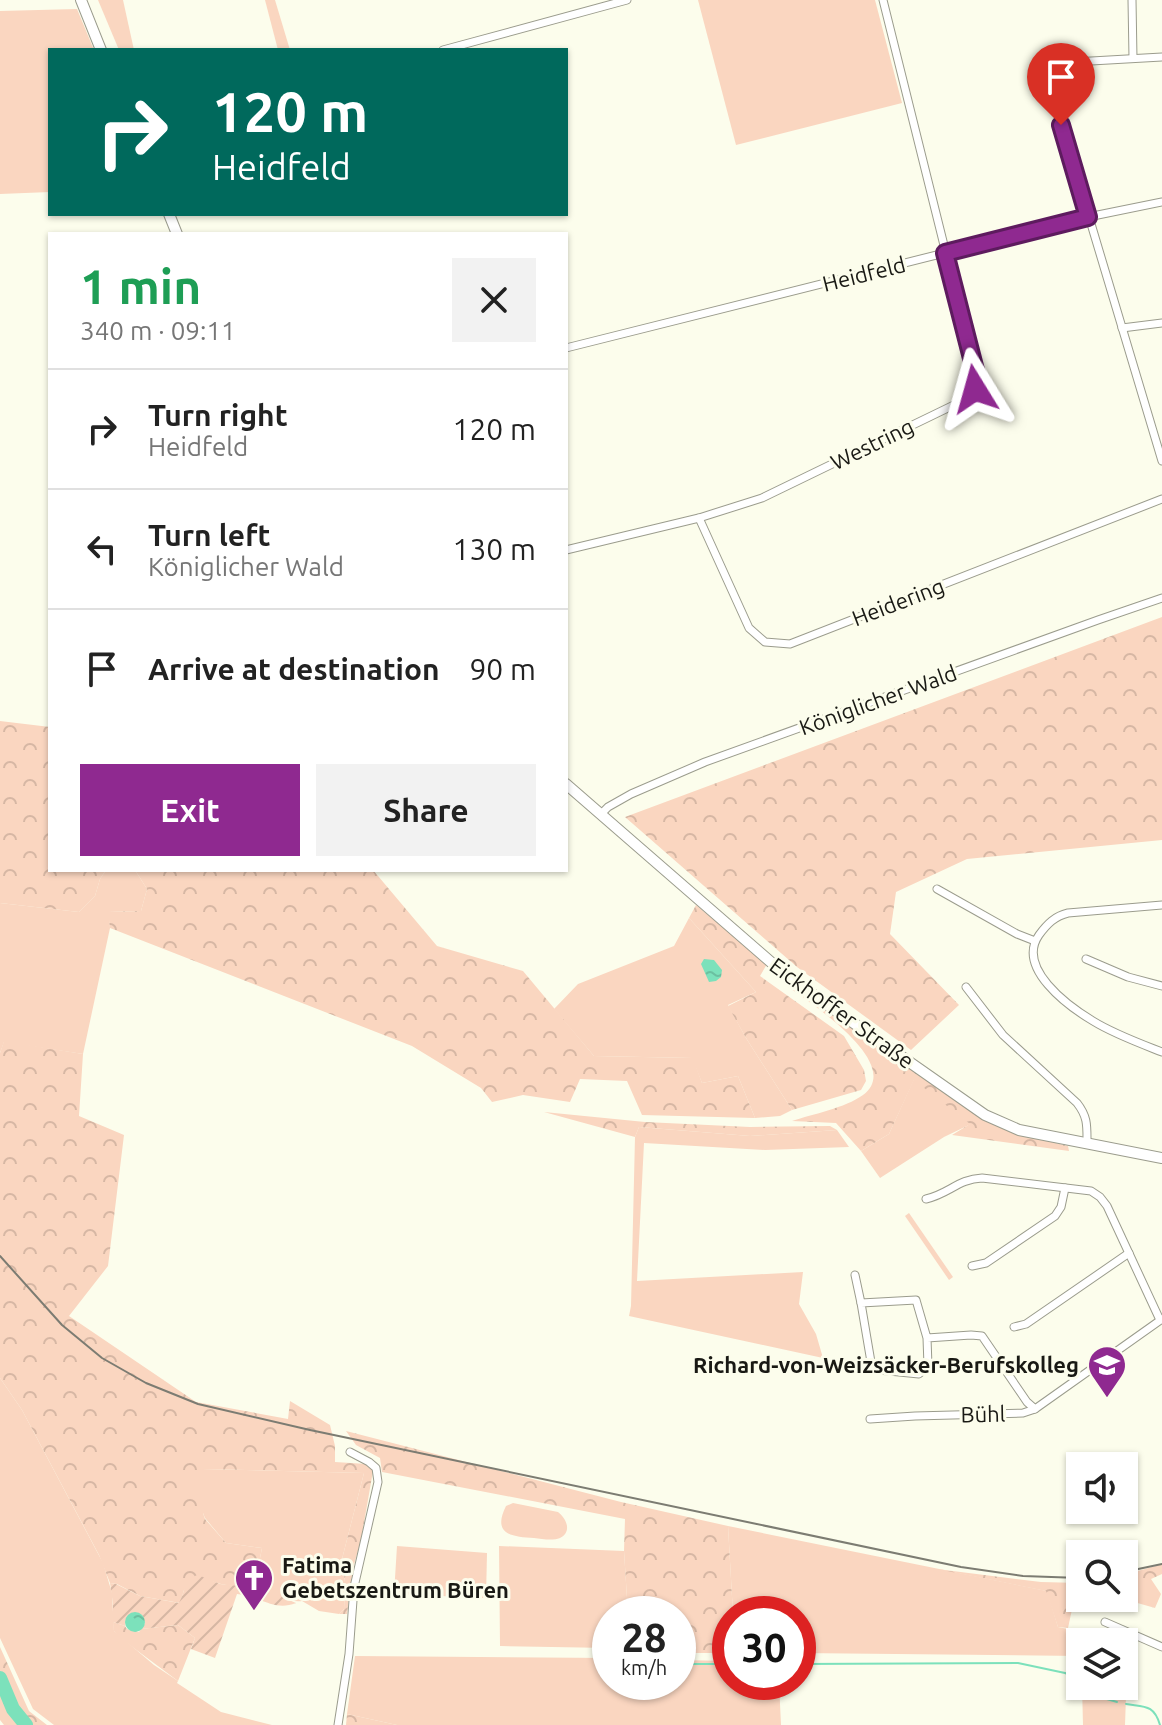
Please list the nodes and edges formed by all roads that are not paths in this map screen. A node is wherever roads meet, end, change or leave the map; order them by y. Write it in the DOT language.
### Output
graph roads {
  1 [pos="81,0"];
  2 [pos="627,0"];
  3 [pos="883,0"];
  4 [pos="1132,0"];
  5 [pos="100,48"];
  6 [pos="450,48"];
  7 [pos="1162,57"];
  8 [pos="1133,58"];
  9 [pos="1162,202"];
  10 [pos="1088,217"];
  11 [pos="945,253"];
  12 [pos="1162,323"];
  13 [pos="1122,328"];
  14 [pos="568,347"];
  15 [pos="1162,461"];
  16 [pos="1162,499"];
  17 [pos="699,518"];
  18 [pos="568,550"];
  19 [pos="1162,598"];
  20 [pos="568,786"];
  21 [pos="601,814"];
  22 [pos="937,889"];
  23 [pos="1162,905"];
  24 [pos="1035,941"];
  25 [pos="1086,959"];
  26 [pos="1162,986"];
  27 [pos="966,987"];
  28 [pos="1162,1052"];
  29 [pos="1087,1144"];
  30 [pos="1162,1158"];
  31 [pos="1065,1188"];
  32 [pos="926,1199"];
  33 [pos="1129,1253"];
  34 [pos="972,1266"];
  35 [pos="855,1275"];
  36 [pos="861,1303"];
  37 [pos="1161,1319"];
  38 [pos="1014,1327"];
  39 [pos="927,1338"];
  40 [pos="1035,1409"];
  41 [pos="870,1419"];
  42 [pos="350,1452"];
  43 [pos="1105,1622"];
  44 [pos="1162,1647"];
  45 [pos="338,1725"];
  1 -- 5 [label="main road"];
  2 -- 6 [label="street"];
  3 -- 11 [label="street, Westring"];
  4 -- 8 [label="street"];
  7 -- 8 [label="street"];
  8 -- 10 [label="street"];
  9 -- 10 [label="street, Heidfeld"];
  10 -- 11 [label="street, Heidfeld"];
  10 -- 13 [label="street"];
  11 -- 14 [label="street, Heidfeld"];
  11 -- 17 [label="street, Westring"];
  12 -- 13 [label="street"];
  13 -- 15 [label="street"];
  16 -- 17 [label="street, Heidering"];
  17 -- 18 [label="street, Westring"];
  19 -- 21 [label="street, Königlicher Wald"];
  20 -- 21 [label="main road, Eickhoffer Straße"];
  21 -- 29 [label="main road, Eickhoffer Straße"];
  22 -- 24 [label="street"];
  23 -- 24 [label="street"];
  24 -- 28 [label="street"];
  25 -- 26 [label="street"];
  27 -- 29 [label="street"];
  29 -- 30 [label="main road, Eickhoffer Straße"];
  31 -- 32 [label="street"];
  31 -- 33 [label="street"];
  31 -- 34 [label="street"];
  33 -- 37 [label="street"];
  33 -- 38 [label="street"];
  35 -- 36 [label="street"];
  36 -- 39 [label="street"];
  36 -- 39 [label="street"];
  37 -- 40 [label="street, Bühl"];
  39 -- 40 [label="street"];
  40 -- 41 [label="street, Bühl"];
  42 -- 45 [label="street"];
  43 -- 44 [label="street"];
}
